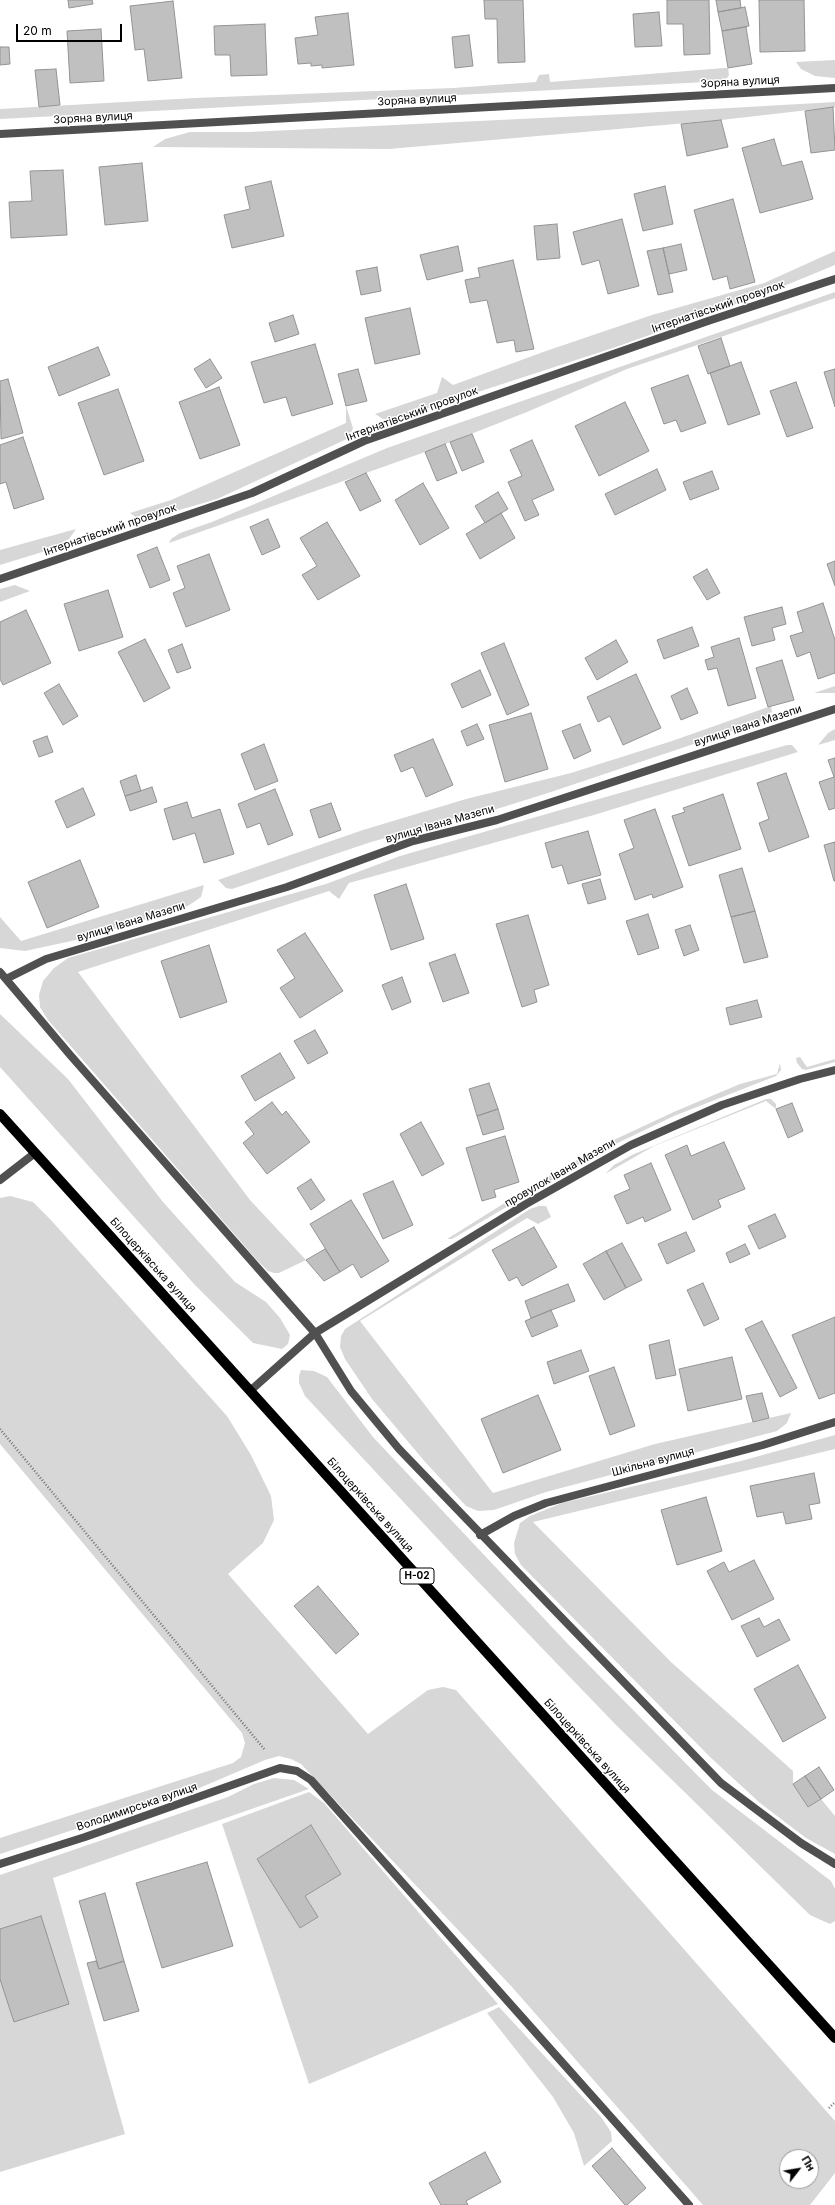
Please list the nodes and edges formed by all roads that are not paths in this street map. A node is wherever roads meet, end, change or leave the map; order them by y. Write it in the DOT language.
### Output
graph roads {
  1 [pos="835,88"];
  2 [pos="0,134"];
  3 [pos="835,279"];
  4 [pos="0,579"];
  5 [pos="835,709"];
  6 [pos="0,972"];
  7 [pos="6,979"];
  8 [pos="835,1070"];
  9 [pos="0,1114"];
  10 [pos="35,1152"];
  11 [pos="0,1180"];
  12 [pos="315,1333"];
  13 [pos="250,1391"];
  14 [pos="835,1422"];
  15 [pos="480,1535"];
  16 [pos="0,1864"];
  17 [pos="835,1864"];
  18 [pos="835,2038"];
  19 [pos="689,2205"];
  1 -- 2 [label="street, Зоряна вулиця"];
  3 -- 4 [label="street, Інтернатівський провулок"];
  5 -- 7 [label="street, вулиця Івана Мазепи"];
  6 -- 7 [label="street"];
  7 -- 12 [label="street"];
  8 -- 12 [label="street, провулок Івана Мазепи"];
  9 -- 10 [label="main road, Білоцерківська вулиця / Н-02"];
  10 -- 11 [label="street"];
  10 -- 13 [label="main road, Білоцерківська вулиця / Н-02"];
  12 -- 13 [label="street, провулок Івана Мазепи"];
  12 -- 15 [label="street"];
  13 -- 18 [label="main road, Білоцерківська вулиця / Н-02"];
  14 -- 15 [label="street, Шкільна вулиця"];
  15 -- 17 [label="street"];
  16 -- 19 [label="street, Володимирська вулиця"];
}
